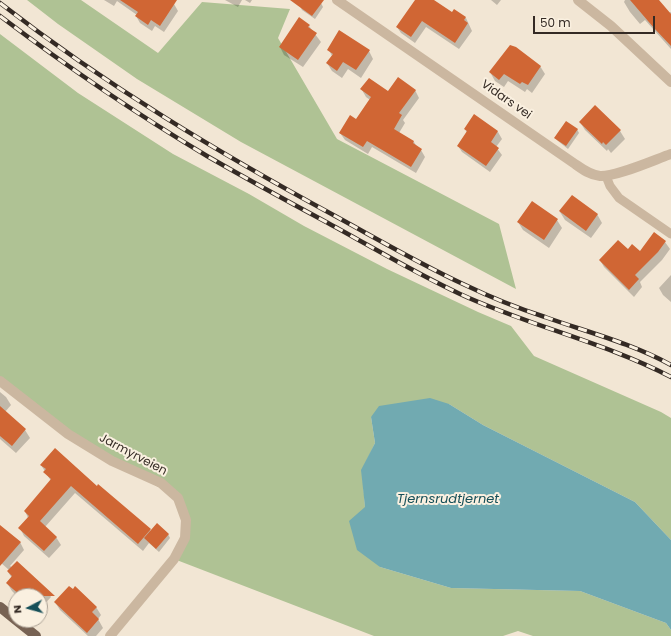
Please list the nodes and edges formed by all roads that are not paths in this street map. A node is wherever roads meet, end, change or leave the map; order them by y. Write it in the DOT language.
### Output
graph roads {
  1 [pos="337,0"];
  2 [pos="578,0"];
  3 [pos="671,82"];
  4 [pos="671,154"];
  5 [pos="606,176"];
  6 [pos="671,234"];
  7 [pos="0,381"];
  8 [pos="0,607"];
  9 [pos="8,614"];
  10 [pos="26,628"];
  11 [pos="36,636"];
  12 [pos="110,636"];
  1 -- 5 [label="street, Vidars vei"];
  2 -- 3 [label="street"];
  4 -- 5 [label="street"];
  5 -- 6 [label="lane"];
  7 -- 12 [label="street, Jarmyrveien"];
  8 -- 9 [label="main road"];
  10 -- 11 [label="main road"];
}
